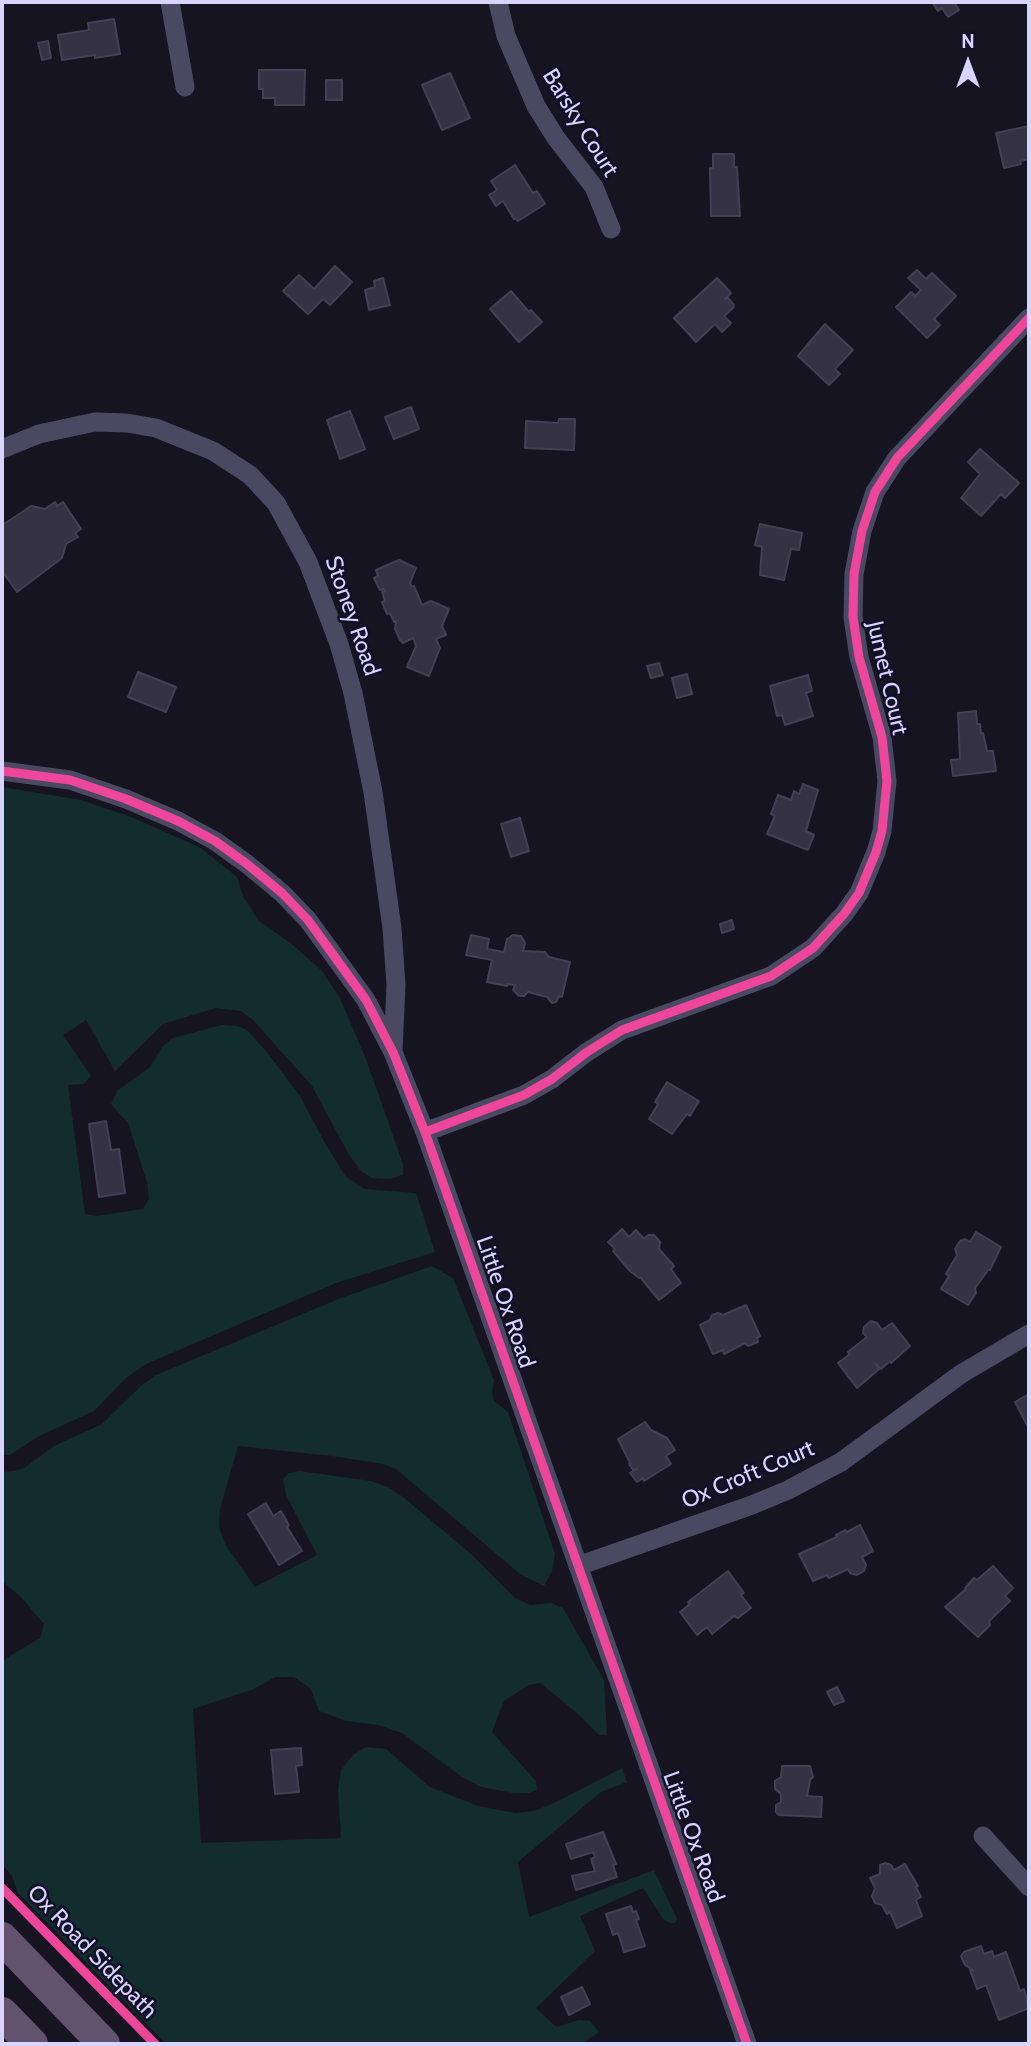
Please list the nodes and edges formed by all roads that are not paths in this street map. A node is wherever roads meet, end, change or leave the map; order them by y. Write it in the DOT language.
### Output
graph roads {
  1 [pos="170,2"];
  2 [pos="498,2"];
  3 [pos="186,87"];
  4 [pos="611,229"];
  5 [pos="1029,318"];
  6 [pos="2,449"];
  7 [pos="2,771"];
  8 [pos="393,1052"];
  9 [pos="425,1132"];
  10 [pos="1029,1334"];
  11 [pos="578,1566"];
  12 [pos="983,1836"];
  13 [pos="1029,1886"];
  14 [pos="2,1938"];
  15 [pos="2,2012"];
  16 [pos="32,2044"];
  17 [pos="104,2044"];
  18 [pos="747,2044"];
  1 -- 3 [label="street"];
  2 -- 4 [label="street, Barsky Court"];
  5 -- 9 [label="street, Jumet Court"];
  6 -- 8 [label="street, Stoney Road"];
  7 -- 8 [label="street, Little Ox Road"];
  8 -- 9 [label="street, Little Ox Road"];
  9 -- 11 [label="street, Little Ox Road"];
  10 -- 11 [label="street, Ox Croft Court"];
  11 -- 18 [label="street, Little Ox Road"];
  12 -- 13 [label="street"];
  14 -- 17 [label="highway"];
  15 -- 16 [label="highway"];
}
